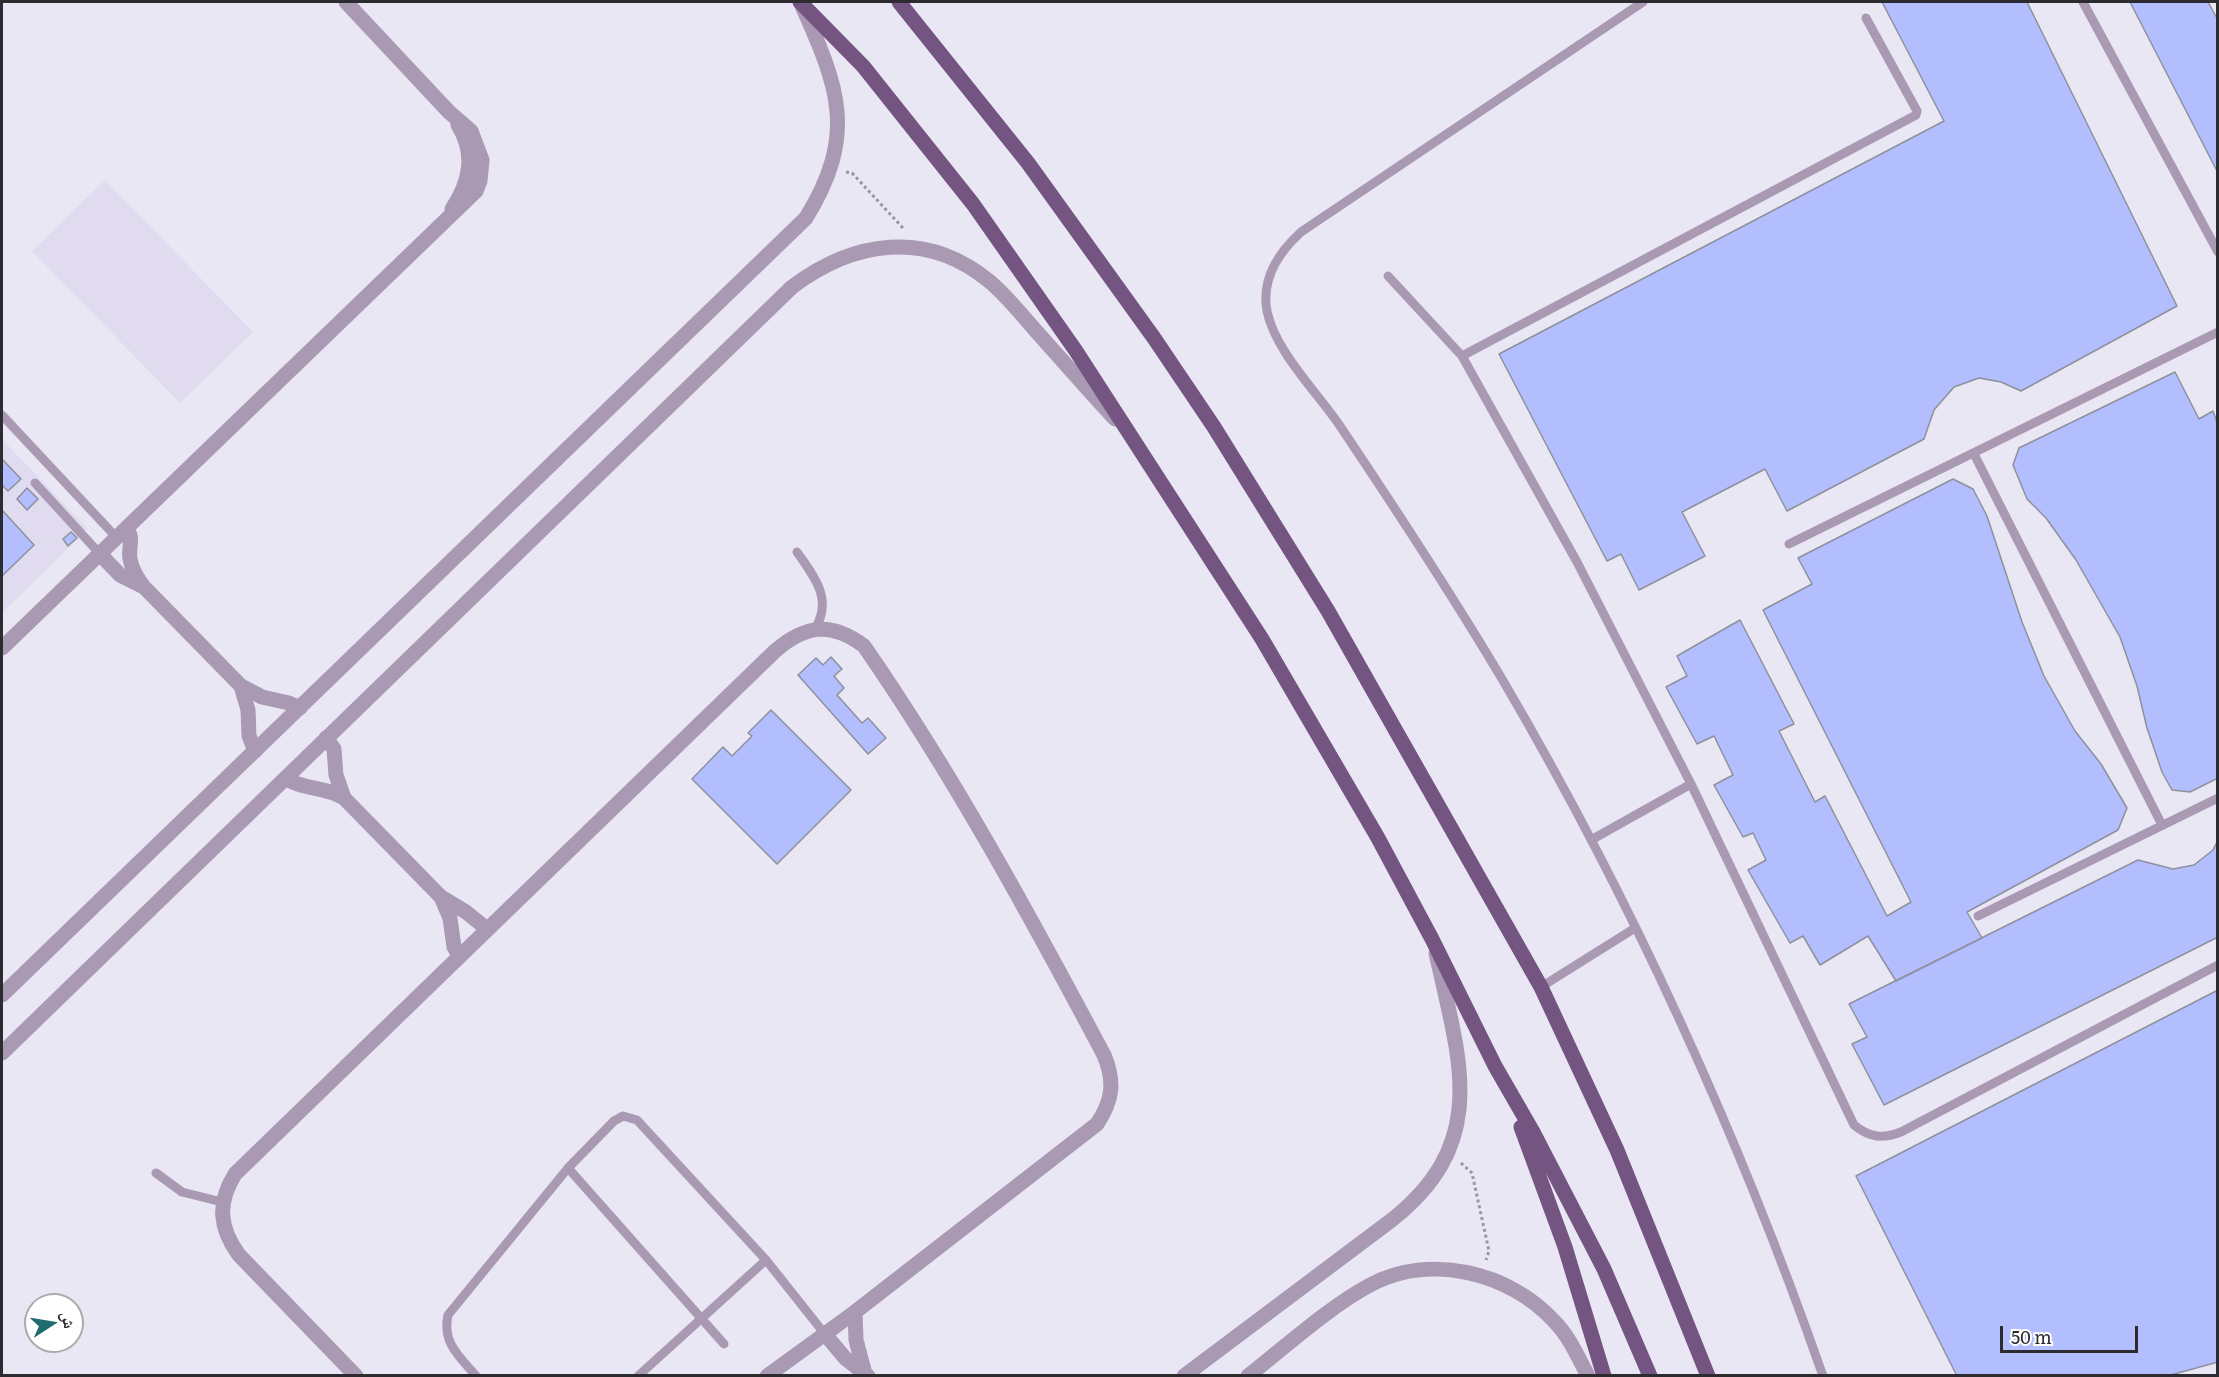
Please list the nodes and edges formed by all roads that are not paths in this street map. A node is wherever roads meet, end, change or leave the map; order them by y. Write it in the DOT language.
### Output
graph roads {
  1 [pos="346,2"];
  2 [pos="801,2"];
  3 [pos="899,2"];
  4 [pos="1643,2"];
  5 [pos="2083,2"];
  6 [pos="1866,18"];
  7 [pos="2217,252"];
  8 [pos="1388,276"];
  9 [pos="2217,332"];
  10 [pos="1462,356"];
  11 [pos="2,415"];
  12 [pos="1137,445"];
  13 [pos="1974,454"];
  14 [pos="35,483"];
  15 [pos="122,533"];
  16 [pos="1789,544"];
  17 [pos="797,552"];
  18 [pos="100,554"];
  19 [pos="144,587"];
  20 [pos="815,629"];
  21 [pos="2,648"];
  22 [pos="241,686"];
  23 [pos="300,708"];
  24 [pos="326,738"];
  25 [pos="255,750"];
  26 [pos="287,779"];
  27 [pos="1691,783"];
  28 [pos="344,798"];
  29 [pos="2217,798"];
  30 [pos="2162,825"];
  31 [pos="1591,840"];
  32 [pos="441,897"];
  33 [pos="1978,916"];
  34 [pos="1635,928"];
  35 [pos="487,929"];
  36 [pos="1432,939"];
  37 [pos="459,955"];
  38 [pos="2217,965"];
  39 [pos="1541,987"];
  40 [pos="2,995"];
  41 [pos="2,1053"];
  42 [pos="1496,1066"];
  43 [pos="568,1168"];
  44 [pos="156,1173"];
  45 [pos="222,1202"];
  46 [pos="766,1260"];
  47 [pos="855,1312"];
  48 [pos="702,1319"];
  49 [pos="824,1333"];
  50 [pos="724,1344"];
  51 [pos="866,1373"];
  52 [pos="356,1376"];
  53 [pos="476,1376"];
  54 [pos="638,1376"];
  55 [pos="767,1376"];
  56 [pos="1184,1376"];
  57 [pos="1248,1376"];
  58 [pos="1588,1376"];
  59 [pos="1604,1376"];
  60 [pos="1650,1376"];
  61 [pos="1708,1376"];
  62 [pos="1823,1376"];
  1 -- 15 [label="street"];
  2 -- 12 [label="main road"];
  2 -- 23 [label="street"];
  3 -- 39 [label="main road"];
  4 -- 31 [label="lane"];
  5 -- 7 [label="lane"];
  6 -- 10 [label="lane"];
  8 -- 10 [label="lane"];
  9 -- 13 [label="lane"];
  10 -- 27 [label="lane"];
  11 -- 15 [label="lane"];
  12 -- 24 [label="street"];
  12 -- 36 [label="main road"];
  13 -- 16 [label="lane"];
  13 -- 30 [label="lane"];
  14 -- 18 [label="lane"];
  15 -- 18 [label="street"];
  15 -- 19 [label="street"];
  17 -- 20 [label="lane"];
  18 -- 19 [label="street"];
  18 -- 21 [label="street"];
  19 -- 22 [label="street"];
  20 -- 35 [label="street"];
  20 -- 47 [label="street"];
  22 -- 23 [label="street"];
  22 -- 25 [label="street"];
  23 -- 25 [label="street"];
  24 -- 26 [label="street"];
  24 -- 28 [label="street"];
  25 -- 40 [label="street"];
  26 -- 28 [label="street"];
  26 -- 41 [label="street"];
  27 -- 31 [label="lane"];
  27 -- 38 [label="lane"];
  28 -- 32 [label="street"];
  29 -- 30 [label="lane"];
  30 -- 33 [label="lane"];
  31 -- 34 [label="lane"];
  32 -- 35 [label="street"];
  32 -- 37 [label="street"];
  34 -- 39 [label="lane"];
  34 -- 62 [label="lane"];
  35 -- 37 [label="street"];
  36 -- 42 [label="main road"];
  36 -- 56 [label="street"];
  37 -- 45 [label="street"];
  39 -- 61 [label="main road"];
  42 -- 59 [label="main road"];
  42 -- 60 [label="main road"];
  43 -- 46 [label="lane"];
  43 -- 48 [label="lane"];
  43 -- 53 [label="lane"];
  44 -- 45 [label="lane"];
  45 -- 52 [label="street"];
  46 -- 48 [label="lane"];
  46 -- 49 [label="lane"];
  47 -- 49 [label="street"];
  47 -- 51 [label="street"];
  48 -- 50 [label="lane"];
  48 -- 54 [label="lane"];
  49 -- 51 [label="street"];
  49 -- 55 [label="street"];
  57 -- 58 [label="street"];
}
